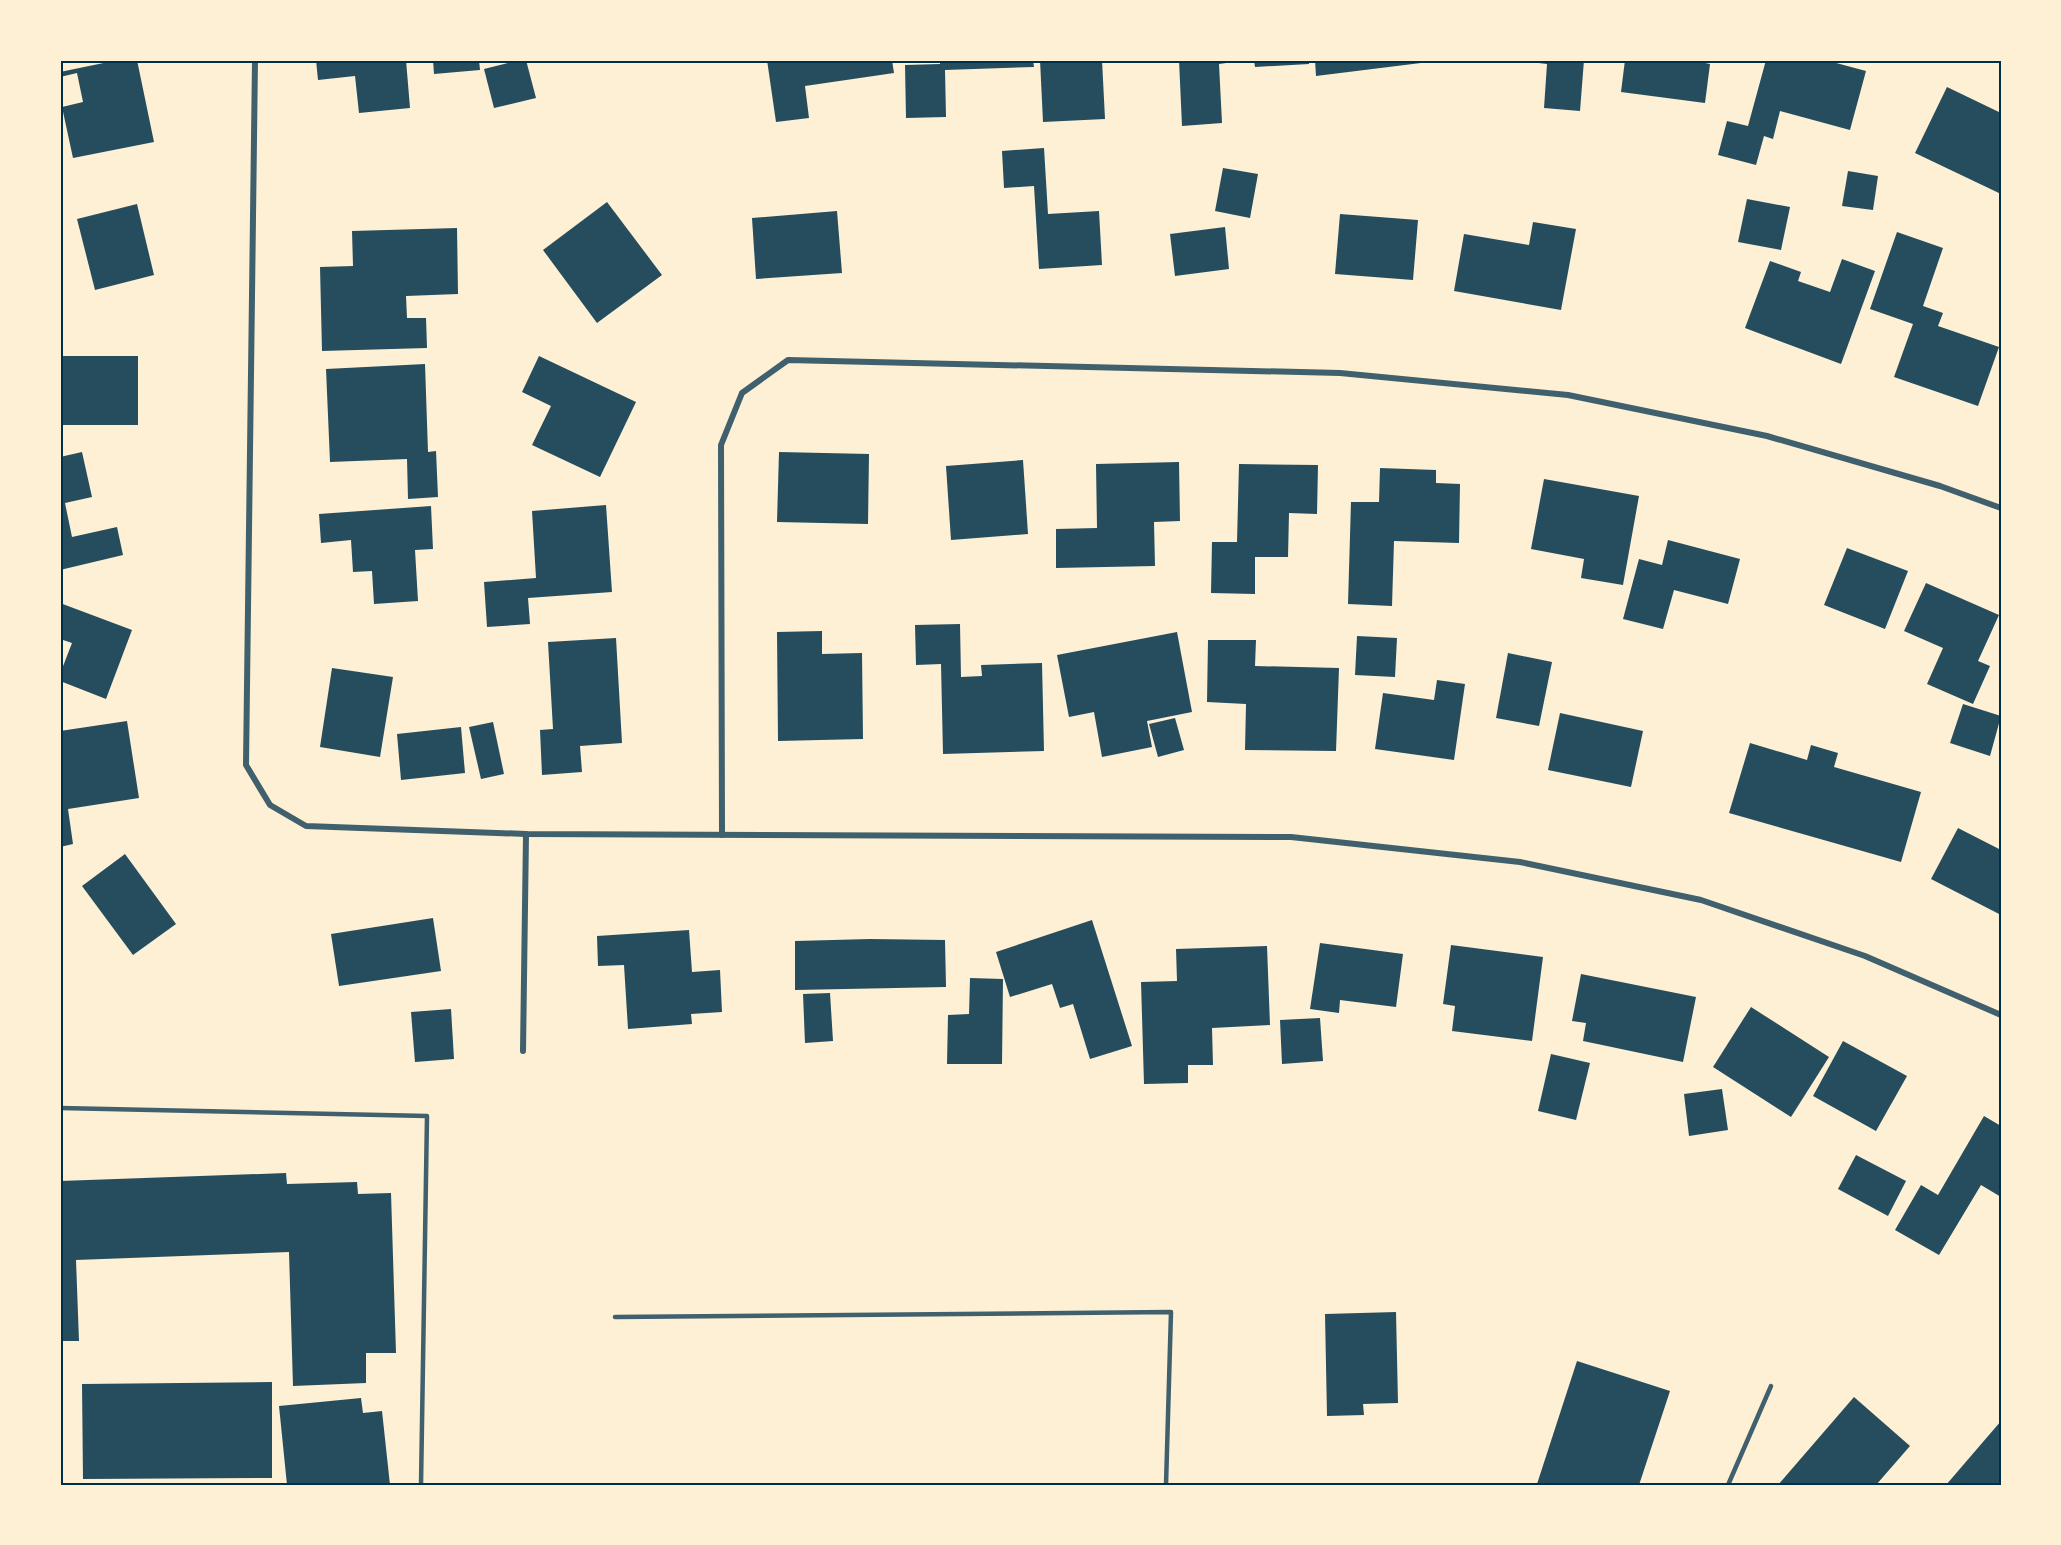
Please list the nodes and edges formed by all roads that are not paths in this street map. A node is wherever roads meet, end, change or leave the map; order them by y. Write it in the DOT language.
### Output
graph roads {
  1 [pos="255,60"];
  2 [pos="2001,508"];
  3 [pos="526,834"];
  4 [pos="722,836"];
  5 [pos="2001,1015"];
  6 [pos="523,1051"];
  7 [pos="60,1108"];
  8 [pos="615,1317"];
  9 [pos="1771,1386"];
  10 [pos="421,1485"];
  11 [pos="1166,1485"];
  12 [pos="1728,1485"];
  1 -- 3 [label="street"];
  2 -- 4 [label="street"];
  3 -- 4 [label="street"];
  3 -- 6 [label="street"];
  4 -- 5 [label="street"];
  7 -- 10 [label="lane"];
  8 -- 11 [label="lane"];
  9 -- 12 [label="lane"];
}
